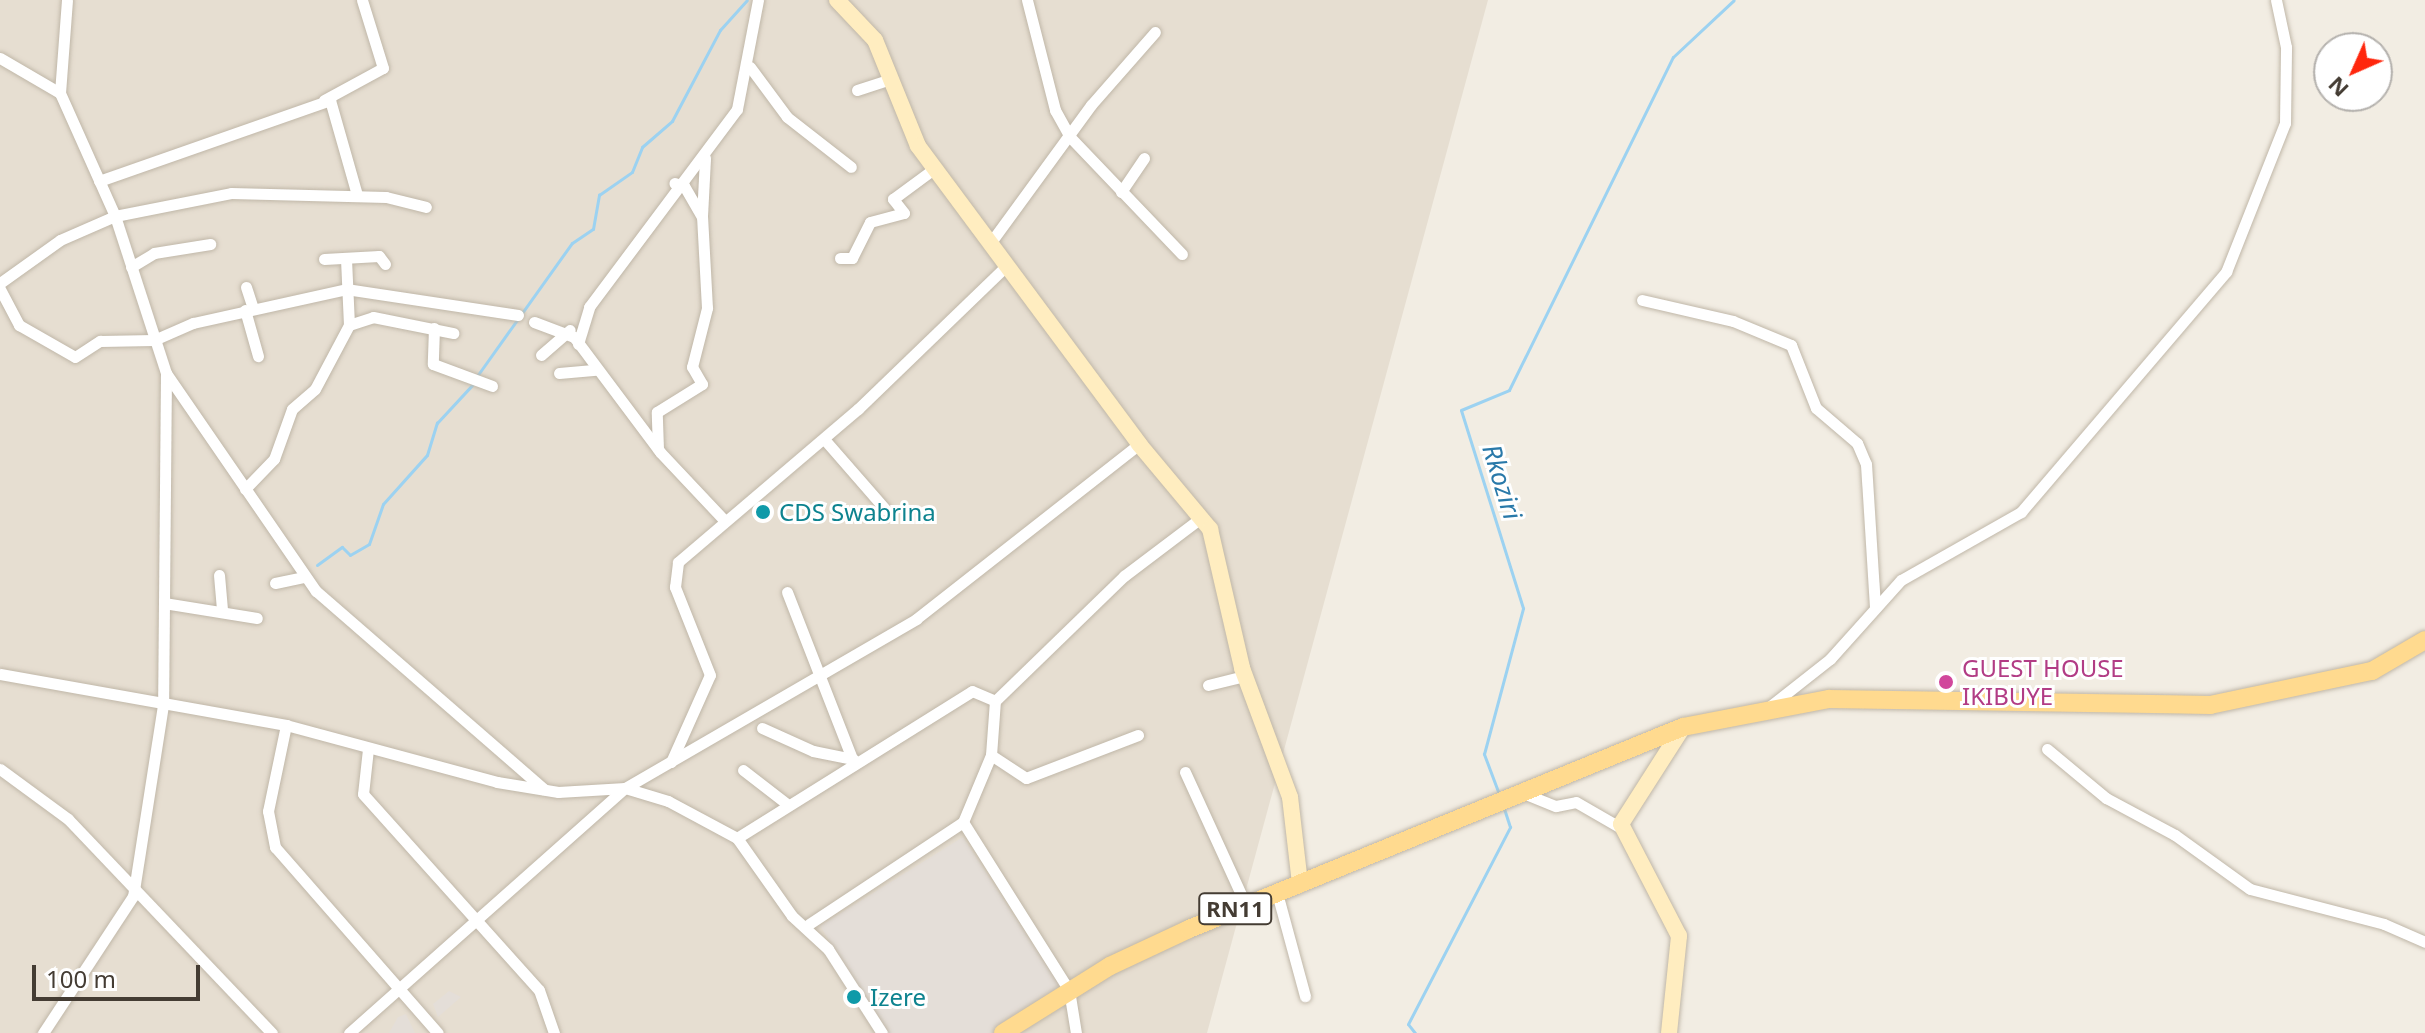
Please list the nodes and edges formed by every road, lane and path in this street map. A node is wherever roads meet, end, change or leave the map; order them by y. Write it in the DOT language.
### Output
graph roads {
  1 [pos="67,0"];
  2 [pos="362,0"];
  3 [pos="758,0"];
  4 [pos="837,0"];
  5 [pos="1027,0"];
  6 [pos="2276,0"];
  7 [pos="1155,32"];
  8 [pos="0,58"];
  9 [pos="750,67"];
  10 [pos="891,79"];
  11 [pos="857,90"];
  12 [pos="60,93"];
  13 [pos="320,102"];
  14 [pos="1070,137"];
  15 [pos="1144,158"];
  16 [pos="701,159"];
  17 [pos="851,167"];
  18 [pos="935,168"];
  19 [pos="99,181"];
  20 [pos="679,184"];
  21 [pos="1121,192"];
  22 [pos="357,195"];
  23 [pos="426,207"];
  24 [pos="115,216"];
  25 [pos="702,217"];
  26 [pos="991,242"];
  27 [pos="210,244"];
  28 [pos="1182,254"];
  29 [pos="346,258"];
  30 [pos="840,258"];
  31 [pos="324,259"];
  32 [pos="385,264"];
  33 [pos="1007,265"];
  34 [pos="131,267"];
  35 [pos="0,286"];
  36 [pos="246,287"];
  37 [pos="346,289"];
  38 [pos="1642,300"];
  39 [pos="2,309"];
  40 [pos="249,309"];
  41 [pos="518,315"];
  42 [pos="534,322"];
  43 [pos="349,325"];
  44 [pos="583,325"];
  45 [pos="434,328"];
  46 [pos="568,331"];
  47 [pos="453,333"];
  48 [pos="154,340"];
  49 [pos="578,344"];
  50 [pos="541,355"];
  51 [pos="258,356"];
  52 [pos="596,370"];
  53 [pos="166,373"];
  54 [pos="559,373"];
  55 [pos="492,386"];
  56 [pos="657,412"];
  57 [pos="636,421"];
  58 [pos="824,439"];
  59 [pos="1139,444"];
  60 [pos="658,449"];
  61 [pos="245,489"];
  62 [pos="886,510"];
  63 [pos="1202,517"];
  64 [pos="724,520"];
  65 [pos="219,575"];
  66 [pos="304,577"];
  67 [pos="275,583"];
  68 [pos="787,592"];
  69 [pos="164,603"];
  70 [pos="1875,607"];
  71 [pos="222,609"];
  72 [pos="257,618"];
  73 [pos="2425,640"];
  74 [pos="0,674"];
  75 [pos="821,675"];
  76 [pos="1245,676"];
  77 [pos="1208,685"];
  78 [pos="995,701"];
  79 [pos="163,705"];
  80 [pos="1769,708"];
  81 [pos="286,725"];
  82 [pos="1683,727"];
  83 [pos="762,728"];
  84 [pos="1138,735"];
  85 [pos="368,749"];
  86 [pos="2047,749"];
  87 [pos="991,755"];
  88 [pos="854,761"];
  89 [pos="671,762"];
  90 [pos="0,769"];
  91 [pos="743,770"];
  92 [pos="1185,772"];
  93 [pos="625,788"];
  94 [pos="544,789"];
  95 [pos="1512,795"];
  96 [pos="787,804"];
  97 [pos="963,822"];
  98 [pos="1621,828"];
  99 [pos="737,838"];
  100 [pos="1300,884"];
  101 [pos="1277,893"];
  102 [pos="133,896"];
  103 [pos="1246,905"];
  104 [pos="472,916"];
  105 [pos="809,924"];
  106 [pos="2425,942"];
  107 [pos="397,985"];
  108 [pos="1069,990"];
  109 [pos="1305,996"];
  110 [pos="43,1033"];
  111 [pos="272,1033"];
  112 [pos="349,1033"];
  113 [pos="438,1033"];
  114 [pos="554,1033"];
  115 [pos="882,1033"];
  116 [pos="1003,1033"];
  117 [pos="1076,1033"];
  118 [pos="1669,1033"];
  1 -- 12 [label="street"];
  2 -- 13 [label="street"];
  3 -- 9 [label="street"];
  4 -- 10 [label="street"];
  5 -- 14 [label="street"];
  6 -- 70 [label="street"];
  7 -- 14 [label="street"];
  8 -- 12 [label="street"];
  9 -- 16 [label="street"];
  9 -- 17 [label="street"];
  10 -- 11 [label="street"];
  10 -- 18 [label="street"];
  12 -- 19 [label="street"];
  13 -- 19 [label="street"];
  13 -- 22 [label="street"];
  14 -- 21 [label="street"];
  14 -- 26 [label="street"];
  15 -- 21 [label="street"];
  16 -- 20 [label="street"];
  16 -- 25 [label="street"];
  18 -- 26 [label="street"];
  18 -- 30 [label="street"];
  19 -- 24 [label="street"];
  20 -- 25 [label="street"];
  20 -- 44 [label="street"];
  21 -- 28 [label="street"];
  22 -- 23 [label="street"];
  22 -- 24 [label="street"];
  24 -- 34 [label="street"];
  24 -- 35 [label="street"];
  25 -- 56 [label="street"];
  26 -- 33 [label="street"];
  27 -- 34 [label="street"];
  29 -- 31 [label="street"];
  29 -- 32 [label="street"];
  29 -- 37 [label="street"];
  33 -- 58 [label="street"];
  33 -- 59 [label="street"];
  34 -- 48 [label="street"];
  35 -- 39 [label="street"];
  36 -- 40 [label="street"];
  37 -- 40 [label="street"];
  37 -- 41 [label="street"];
  37 -- 43 [label="street"];
  38 -- 70 [label="street"];
  39 -- 48 [label="street"];
  40 -- 48 [label="street"];
  40 -- 51 [label="street"];
  42 -- 46 [label="street"];
  43 -- 45 [label="street"];
  43 -- 61 [label="street"];
  44 -- 46 [label="street"];
  44 -- 49 [label="street"];
  45 -- 47 [label="street"];
  45 -- 55 [label="street"];
  46 -- 49 [label="street"];
  46 -- 50 [label="street"];
  48 -- 53 [label="street"];
  49 -- 52 [label="street"];
  52 -- 54 [label="street"];
  52 -- 57 [label="street"];
  53 -- 61 [label="street"];
  53 -- 69 [label="street"];
  56 -- 57 [label="street"];
  56 -- 60 [label="street"];
  57 -- 60 [label="street"];
  58 -- 62 [label="street"];
  58 -- 64 [label="street"];
  59 -- 63 [label="street"];
  59 -- 75 [label="street"];
  60 -- 64 [label="street"];
  61 -- 66 [label="street"];
  63 -- 76 [label="street"];
  63 -- 78 [label="street"];
  64 -- 89 [label="street"];
  65 -- 71 [label="street"];
  66 -- 67 [label="street"];
  66 -- 94 [label="street"];
  68 -- 75 [label="street"];
  69 -- 71 [label="street"];
  69 -- 79 [label="street"];
  70 -- 80 [label="street"];
  71 -- 72 [label="street"];
  73 -- 80 [label="main road, RN11"];
  74 -- 79 [label="street"];
  75 -- 88 [label="street"];
  75 -- 89 [label="street"];
  76 -- 77 [label="street"];
  76 -- 100 [label="street"];
  78 -- 87 [label="street"];
  78 -- 88 [label="street"];
  79 -- 81 [label="street"];
  79 -- 102 [label="street"];
  80 -- 82 [label="main road, RN11"];
  81 -- 85 [label="street"];
  81 -- 107 [label="street"];
  82 -- 95 [label="main road, RN11"];
  82 -- 98 [label="street"];
  83 -- 88 [label="street"];
  84 -- 87 [label="street"];
  85 -- 94 [label="street"];
  85 -- 104 [label="street"];
  86 -- 106 [label="street"];
  87 -- 97 [label="street"];
  88 -- 96 [label="street"];
  89 -- 93 [label="street"];
  90 -- 102 [label="street"];
  91 -- 96 [label="street"];
  92 -- 103 [label="street"];
  93 -- 94 [label="street"];
  93 -- 99 [label="street"];
  93 -- 104 [label="street"];
  95 -- 98 [label="street"];
  95 -- 100 [label="main road, RN11"];
  96 -- 99 [label="street"];
  97 -- 105 [label="street"];
  97 -- 108 [label="street"];
  98 -- 118 [label="street"];
  99 -- 105 [label="street"];
  100 -- 101 [label="main road, RN11"];
  101 -- 103 [label="main road, RN11"];
  101 -- 109 [label="street"];
  102 -- 110 [label="street"];
  102 -- 111 [label="street"];
  103 -- 108 [label="main road, RN11"];
  104 -- 107 [label="street"];
  104 -- 114 [label="street"];
  105 -- 115 [label="street"];
  107 -- 112 [label="street"];
  107 -- 113 [label="street"];
  108 -- 116 [label="main road, RN11"];
  108 -- 117 [label="street"];
}
